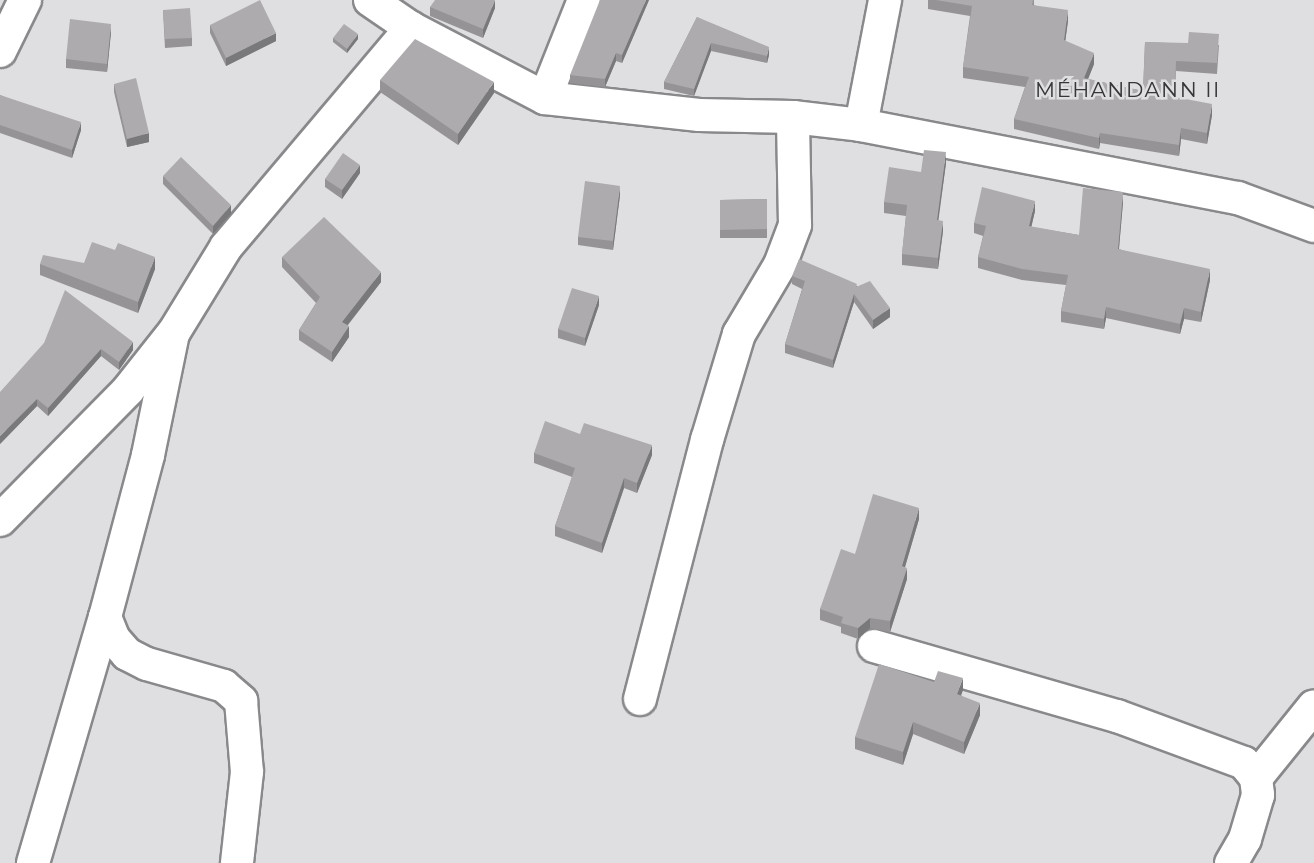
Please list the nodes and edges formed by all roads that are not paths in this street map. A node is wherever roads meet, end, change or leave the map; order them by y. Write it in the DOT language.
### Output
graph roads {
  1 [pos="25,0"];
  2 [pos="370,0"];
  3 [pos="584,0"];
  4 [pos="885,0"];
  5 [pos="411,28"];
  6 [pos="0,51"];
  7 [pos="545,98"];
  8 [pos="793,117"];
  9 [pos="861,124"];
  10 [pos="1314,226"];
  11 [pos="174,332"];
  12 [pos="0,520"];
  13 [pos="105,617"];
  14 [pos="874,646"];
  15 [pos="640,699"];
  16 [pos="1314,706"];
  17 [pos="1256,778"];
  18 [pos="33,863"];
  19 [pos="237,863"];
  20 [pos="1232,863"];
  1 -- 6 [label="street"];
  2 -- 5 [label="street"];
  3 -- 7 [label="street"];
  4 -- 9 [label="street"];
  5 -- 7 [label="street"];
  5 -- 11 [label="street"];
  7 -- 8 [label="street"];
  8 -- 9 [label="street"];
  8 -- 15 [label="street"];
  9 -- 10 [label="street"];
  11 -- 12 [label="street"];
  11 -- 13 [label="street"];
  13 -- 18 [label="street"];
  13 -- 19 [label="street"];
  14 -- 17 [label="street"];
  16 -- 17 [label="street"];
  17 -- 20 [label="street"];
}
